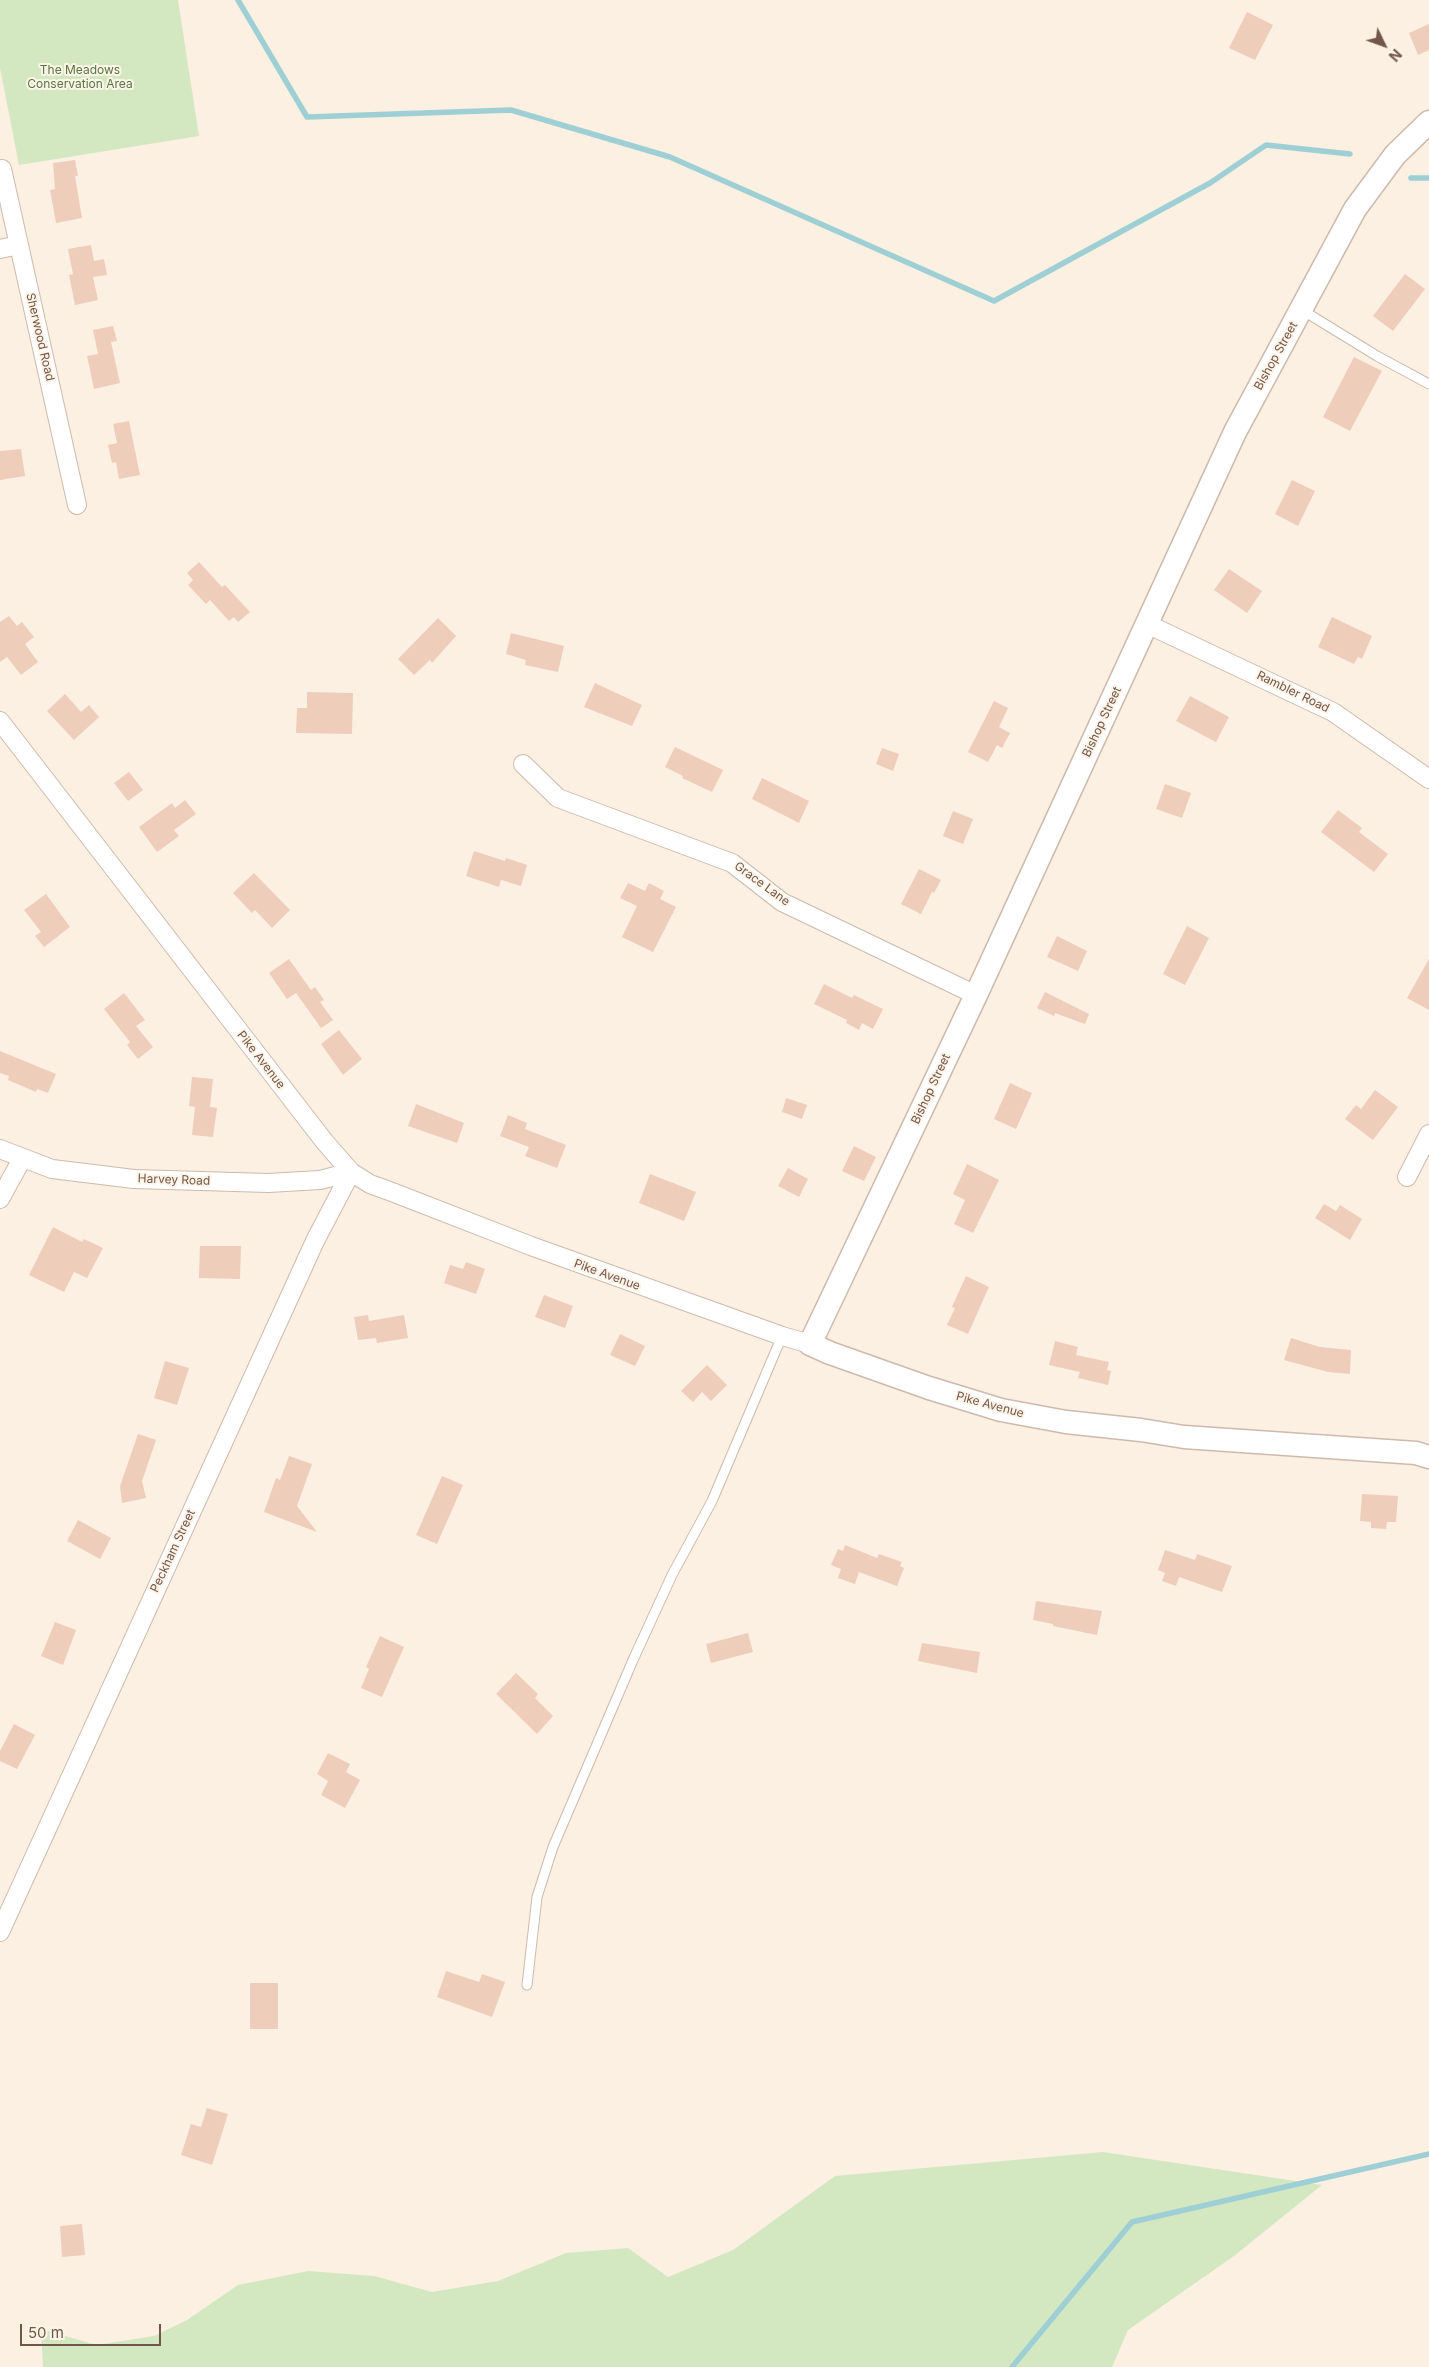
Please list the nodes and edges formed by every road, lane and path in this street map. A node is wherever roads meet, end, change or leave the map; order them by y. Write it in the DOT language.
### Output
graph roads {
  1 [pos="1429,122"];
  2 [pos="2,168"];
  3 [pos="19,245"];
  4 [pos="0,249"];
  5 [pos="1302,310"];
  6 [pos="1429,384"];
  7 [pos="77,504"];
  8 [pos="1147,624"];
  9 [pos="0,721"];
  10 [pos="523,764"];
  11 [pos="1429,779"];
  12 [pos="976,995"];
  13 [pos="1429,1134"];
  14 [pos="0,1149"];
  15 [pos="22,1159"];
  16 [pos="351,1172"];
  17 [pos="1407,1177"];
  18 [pos="0,1199"];
  19 [pos="782,1336"];
  20 [pos="810,1344"];
  21 [pos="1429,1457"];
  22 [pos="0,1932"];
  23 [pos="527,1985"];
  1 -- 5 [label="street, Bishop Street"];
  2 -- 3 [label="street, Sherwood Road"];
  3 -- 4 [label="street"];
  3 -- 7 [label="street, Sherwood Road"];
  5 -- 6 [label="lane"];
  5 -- 8 [label="street, Bishop Street"];
  8 -- 11 [label="street, Rambler Road"];
  8 -- 12 [label="street, Bishop Street"];
  9 -- 16 [label="street, Pike Avenue"];
  10 -- 12 [label="street, Grace Lane"];
  12 -- 20 [label="street, Bishop Street"];
  13 -- 17 [label="street"];
  14 -- 15 [label="street, Harvey Road"];
  15 -- 16 [label="street, Harvey Road"];
  15 -- 18 [label="street"];
  16 -- 19 [label="street, Pike Avenue"];
  16 -- 22 [label="street, Peckham Street"];
  19 -- 20 [label="street, Pike Avenue"];
  19 -- 23 [label="lane"];
  20 -- 21 [label="street, Pike Avenue"];
}
